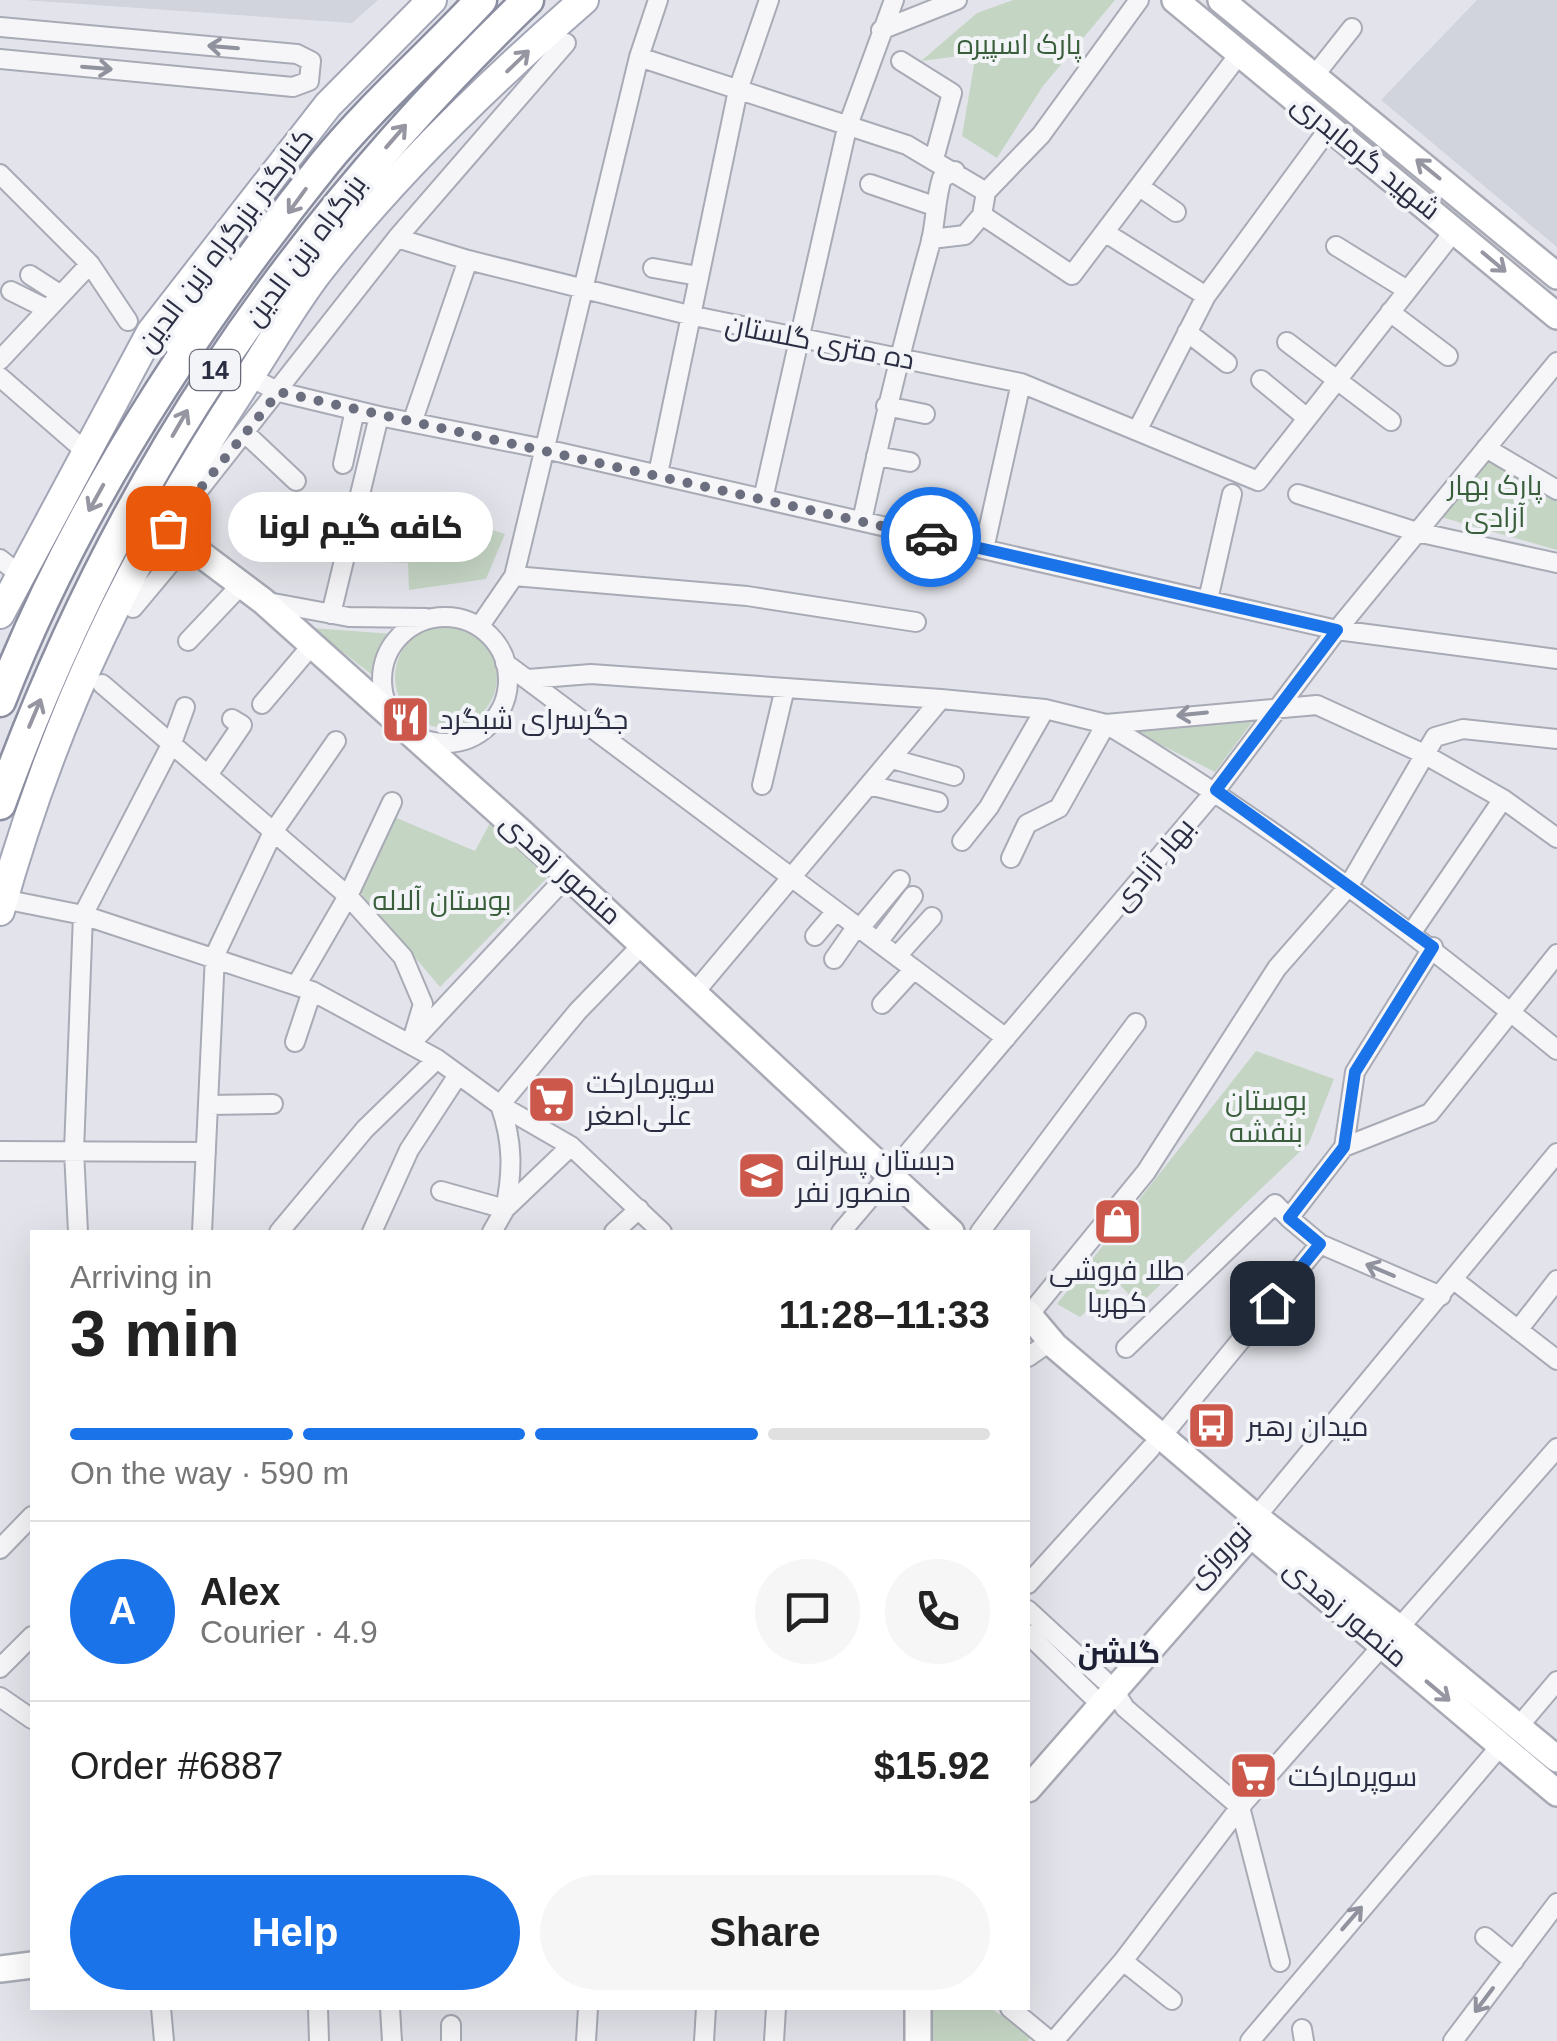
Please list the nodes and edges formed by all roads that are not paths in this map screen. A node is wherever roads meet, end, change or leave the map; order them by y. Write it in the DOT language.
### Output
graph roads {
  1 [pos="432,0"];
  2 [pos="481,0"];
  3 [pos="528,0"];
  4 [pos="584,0"];
  5 [pos="658,0"];
  6 [pos="768,0"];
  7 [pos="894,0"];
  8 [pos="957,0"];
  9 [pos="1139,0"];
  10 [pos="1175,0"];
  11 [pos="1221,0"];
  12 [pos="0,27"];
  13 [pos="1352,28"];
  14 [pos="880,30"];
  15 [pos="566,43"];
  16 [pos="1240,53"];
  17 [pos="638,56"];
  18 [pos="0,59"];
  19 [pos="902,61"];
  20 [pos="1314,76"];
  21 [pos="738,90"];
  22 [pos="847,128"];
  23 [pos="1330,128"];
  24 [pos="934,159"];
  25 [pos="286,160"];
  26 [pos="955,171"];
  27 [pos="0,174"];
  28 [pos="870,184"];
  29 [pos="1140,187"];
  30 [pos="986,192"];
  31 [pos="934,206"];
  32 [pos="1176,212"];
  33 [pos="982,215"];
  34 [pos="1454,230"];
  35 [pos="1106,233"];
  36 [pos="397,238"];
  37 [pos="932,239"];
  38 [pos="1336,246"];
  39 [pos="468,260"];
  40 [pos="90,264"];
  41 [pos="654,268"];
  42 [pos="30,275"];
  43 [pos="698,276"];
  44 [pos="1557,276"];
  45 [pos="11,290"];
  46 [pos="582,290"];
  47 [pos="1407,290"];
  48 [pos="1206,296"];
  49 [pos="54,302"];
  50 [pos="1390,312"];
  51 [pos="689,315"];
  52 [pos="1557,316"];
  53 [pos="128,320"];
  54 [pos="1187,332"];
  55 [pos="798,338"];
  56 [pos="1287,342"];
  57 [pos="1448,356"];
  58 [pos="896,357"];
  59 [pos="0,360"];
  60 [pos="1557,362"];
  61 [pos="1227,363"];
  62 [pos="0,377"];
  63 [pos="250,377"];
  64 [pos="1261,380"];
  65 [pos="1337,380"];
  66 [pos="1021,383"];
  67 [pos="279,392"];
  68 [pos="158,395"];
  69 [pos="886,406"];
  70 [pos="355,410"];
  71 [pos="926,414"];
  72 [pos="379,416"];
  73 [pos="1307,418"];
  74 [pos="413,420"];
  75 [pos="1390,421"];
  76 [pos="1138,428"];
  77 [pos="245,433"];
  78 [pos="545,448"];
  79 [pos="1486,448"];
  80 [pos="85,451"];
  81 [pos="876,456"];
  82 [pos="910,462"];
  83 [pos="344,464"];
  84 [pos="658,474"];
  85 [pos="296,482"];
  86 [pos="1557,490"];
  87 [pos="1232,494"];
  88 [pos="1298,494"];
  89 [pos="764,499"];
  90 [pos="862,521"];
  91 [pos="172,530"];
  92 [pos="1418,532"];
  93 [pos="984,549"];
  94 [pos="1557,563"];
  95 [pos="10,567"];
  96 [pos="514,576"];
  97 [pos="240,586"];
  98 [pos="1208,600"];
  99 [pos="262,602"];
  100 [pos="133,608"];
  101 [pos="0,614"];
  102 [pos="331,614"];
  103 [pos="431,618"];
  104 [pos="916,622"];
  105 [pos="479,628"];
  106 [pos="1337,630"];
  107 [pos="188,641"];
  108 [pos="312,645"];
  109 [pos="1557,659"];
  110 [pos="506,663"];
  111 [pos="528,679"];
  112 [pos="102,684"];
  113 [pos="785,688"];
  114 [pos="941,700"];
  115 [pos="0,701"];
  116 [pos="262,704"];
  117 [pos="1279,705"];
  118 [pos="185,707"];
  119 [pos="1045,709"];
  120 [pos="232,719"];
  121 [pos="1106,724"];
  122 [pos="406,730"];
  123 [pos="1557,739"];
  124 [pos="336,741"];
  125 [pos="172,744"];
  126 [pos="1422,752"];
  127 [pos="892,759"];
  128 [pos="208,775"];
  129 [pos="954,776"];
  130 [pos="762,786"];
  131 [pos="869,786"];
  132 [pos="1216,790"];
  133 [pos="1503,798"];
  134 [pos="392,802"];
  135 [pos="938,802"];
  136 [pos="0,804"];
  137 [pos="273,832"];
  138 [pos="1557,838"];
  139 [pos="962,841"];
  140 [pos="1011,858"];
  141 [pos="568,875"];
  142 [pos="794,879"];
  143 [pos="900,880"];
  144 [pos="1348,887"];
  145 [pos="348,896"];
  146 [pos="913,896"];
  147 [pos="1,901"];
  148 [pos="836,910"];
  149 [pos="83,914"];
  150 [pos="932,917"];
  151 [pos="859,927"];
  152 [pos="1412,932"];
  153 [pos="815,936"];
  154 [pos="878,942"];
  155 [pos="643,944"];
  156 [pos="1433,947"];
  157 [pos="1557,954"];
  158 [pos="215,956"];
  159 [pos="897,956"];
  160 [pos="834,959"];
  161 [pos="914,969"];
  162 [pos="304,988"];
  163 [pos="695,992"];
  164 [pos="882,1004"];
  165 [pos="1512,1014"];
  166 [pos="1136,1023"];
  167 [pos="1006,1038"];
  168 [pos="295,1042"];
  169 [pos="411,1044"];
  170 [pos="1557,1050"];
  171 [pos="437,1059"];
  172 [pos="458,1074"];
  173 [pos="273,1104"];
  174 [pos="208,1105"];
  175 [pos="500,1105"];
  176 [pos="571,1146"];
  177 [pos="1344,1147"];
  178 [pos="0,1151"];
  179 [pos="74,1151"];
  180 [pos="206,1152"];
  181 [pos="1557,1153"];
  182 [pos="892,1173"];
  183 [pos="440,1191"];
  184 [pos="639,1209"];
  185 [pos="505,1210"];
  186 [pos="1289,1218"];
  187 [pos="78,1230"];
  188 [pos="202,1230"];
  189 [pos="281,1230"];
  190 [pos="373,1230"];
  191 [pos="493,1230"];
  192 [pos="616,1230"];
  193 [pos="660,1230"];
  194 [pos="843,1230"];
  195 [pos="949,1230"];
  196 [pos="981,1230"];
  197 [pos="1320,1244"];
  198 [pos="1454,1280"];
  199 [pos="1557,1280"];
  200 [pos="1441,1296"];
  201 [pos="1030,1312"];
  202 [pos="1030,1316"];
  203 [pos="1518,1330"];
  204 [pos="1053,1343"];
  205 [pos="1126,1348"];
  206 [pos="1030,1356"];
  207 [pos="1557,1360"];
  208 [pos="1156,1443"];
  209 [pos="1557,1448"];
  210 [pos="30,1518"];
  211 [pos="1249,1525"];
  212 [pos="0,1549"];
  213 [pos="1030,1582"];
  214 [pos="1030,1612"];
  215 [pos="1030,1636"];
  216 [pos="1391,1636"];
  217 [pos="30,1638"];
  218 [pos="0,1668"];
  219 [pos="1557,1680"];
  220 [pos="1107,1695"];
  221 [pos="0,1697"];
  222 [pos="30,1718"];
  223 [pos="1510,1735"];
  224 [pos="1557,1759"];
  225 [pos="1030,1765"];
  226 [pos="1030,1787"];
  227 [pos="1557,1792"];
  228 [pos="1240,1807"];
  229 [pos="1557,1903"];
  230 [pos="1485,1937"];
  231 [pos="0,1954"];
  232 [pos="30,1954"];
  233 [pos="1514,1960"];
  234 [pos="1123,1961"];
  235 [pos="1280,1962"];
  236 [pos="30,1965"];
  237 [pos="0,1970"];
  238 [pos="1172,2000"];
  239 [pos="161,2010"];
  240 [pos="318,2010"];
  241 [pos="390,2010"];
  242 [pos="588,2010"];
  243 [pos="706,2010"];
  244 [pos="776,2010"];
  245 [pos="902,2010"];
  246 [pos="918,2010"];
  247 [pos="1013,2010"];
  248 [pos="164,2041"];
  249 [pos="319,2041"];
  250 [pos="392,2041"];
  251 [pos="586,2041"];
  252 [pos="704,2041"];
  253 [pos="774,2041"];
  254 [pos="902,2041"];
  255 [pos="918,2041"];
  256 [pos="1052,2041"];
  257 [pos="1250,2041"];
  258 [pos="1453,2041"];
  1 -- 25 [label="main road, کنارگذر بزرگراه زین الدین"];
  2 -- 68 [label="highway, بزرگراه زین الدین / 14, one-way"];
  136 -- 3 [label="highway, بزرگراه زین الدین / 14, one-way"];
  63 -- 4 [label="main road, one-way"];
  5 -- 17 [label="street"];
  6 -- 21 [label="street"];
  7 -- 14 [label="street"];
  8 -- 14 [label="street"];
  9 -- 30 [label="street"];
  10 -- 16 [label="main road, شهید گرمابدری"];
  11 -- 20 [label="main road, شهید گرمابدری"];
  18 -- 12 [label="street, one-way"];
  13 -- 20 [label="street"];
  14 -- 22 [label="street"];
  15 -- 36 [label="street"];
  16 -- 23 [label="main road, شهید گرمابدری"];
  16 -- 29 [label="street"];
  17 -- 21 [label="street"];
  17 -- 46 [label="street"];
  19 -- 24 [label="street"];
  44 -- 20 [label="main road, شهید گرمابدری, one-way"];
  21 -- 22 [label="street"];
  21 -- 43 [label="street"];
  22 -- 24 [label="street"];
  22 -- 55 [label="street"];
  23 -- 34 [label="main road, شهید گرمابدری"];
  23 -- 48 [label="street"];
  24 -- 26 [label="street"];
  25 -- 68 [label="main road"];
  25 -- 80 [label="main road, کنارگذر بزرگراه زین الدین"];
  26 -- 30 [label="street"];
  26 -- 31 [label="street"];
  27 -- 40 [label="street"];
  28 -- 31 [label="street"];
  29 -- 32 [label="street"];
  29 -- 35 [label="street"];
  30 -- 33 [label="street"];
  31 -- 37 [label="street"];
  33 -- 35 [label="street"];
  33 -- 37 [label="street"];
  34 -- 47 [label="street"];
  34 -- 52 [label="main road, شهید گرمابدری, one-way"];
  35 -- 48 [label="street"];
  36 -- 39 [label="street, ده متری گلستان"];
  36 -- 67 [label="street"];
  37 -- 58 [label="street"];
  38 -- 47 [label="street"];
  39 -- 46 [label="street, ده متری گلستان"];
  39 -- 74 [label="street"];
  40 -- 49 [label="street"];
  40 -- 53 [label="street"];
  41 -- 43 [label="street"];
  42 -- 49 [label="street"];
  43 -- 51 [label="street"];
  45 -- 49 [label="street"];
  46 -- 51 [label="street, ده متری گلستان"];
  46 -- 78 [label="street"];
  47 -- 50 [label="street"];
  48 -- 54 [label="street"];
  49 -- 59 [label="street"];
  50 -- 57 [label="street"];
  50 -- 65 [label="street"];
  51 -- 55 [label="street, ده متری گلستان"];
  51 -- 84 [label="street"];
  54 -- 61 [label="street"];
  54 -- 76 [label="street"];
  55 -- 58 [label="street, ده متری گلستان"];
  55 -- 89 [label="street"];
  56 -- 65 [label="street"];
  58 -- 66 [label="street, ده متری گلستان"];
  58 -- 69 [label="street"];
  60 -- 79 [label="street, بهار آزادی"];
  62 -- 80 [label="street"];
  63 -- 67 [label="street"];
  63 -- 91 [label="main road"];
  64 -- 73 [label="street"];
  65 -- 73 [label="street"];
  65 -- 75 [label="street"];
  66 -- 76 [label="street, ده متری گلستان"];
  66 -- 93 [label="street"];
  67 -- 70 [label="street"];
  67 -- 77 [label="street"];
  68 -- 115 [label="highway, بزرگراه زین الدین / 14, one-way"];
  69 -- 71 [label="street"];
  69 -- 81 [label="street"];
  70 -- 72 [label="street"];
  70 -- 83 [label="street"];
  72 -- 74 [label="street"];
  72 -- 102 [label="street"];
  73 -- 76 [label="street, ده متری گلستان"];
  74 -- 78 [label="street"];
  77 -- 85 [label="street"];
  77 -- 91 [label="street"];
  78 -- 84 [label="street"];
  78 -- 96 [label="street"];
  79 -- 86 [label="street"];
  79 -- 92 [label="street, بهار آزادی"];
  80 -- 95 [label="main road, کنارگذر بزرگراه زین الدین"];
  81 -- 82 [label="street"];
  81 -- 90 [label="street"];
  84 -- 89 [label="street"];
  87 -- 98 [label="street"];
  88 -- 92 [label="street"];
  89 -- 90 [label="street"];
  90 -- 93 [label="street"];
  91 -- 97 [label="main road, منصور زهدی"];
  91 -- 100 [label="street"];
  91 -- 147 [label="main road"];
  92 -- 94 [label="street"];
  92 -- 106 [label="street, بهار آزادی"];
  93 -- 98 [label="street"];
  95 -- 101 [label="main road, کنارگذر بزرگراه زین الدین"];
  96 -- 104 [label="street"];
  96 -- 105 [label="street"];
  97 -- 99 [label="main road, منصور زهدی"];
  97 -- 107 [label="street"];
  98 -- 106 [label="street"];
  99 -- 102 [label="street"];
  99 -- 108 [label="main road, منصور زهدی"];
  102 -- 103 [label="street"];
  103 -- 105 [label="street"];
  103 -- 122 [label="street"];
  105 -- 110 [label="street"];
  106 -- 109 [label="street"];
  106 -- 117 [label="street, بهار آزادی"];
  108 -- 116 [label="street"];
  108 -- 122 [label="main road, منصور زهدی"];
  110 -- 111 [label="street"];
  110 -- 122 [label="street"];
  111 -- 113 [label="street"];
  111 -- 142 [label="street"];
  112 -- 125 [label="street"];
  113 -- 114 [label="street"];
  113 -- 130 [label="street"];
  114 -- 119 [label="street"];
  114 -- 127 [label="street"];
  117 -- 121 [label="street, one-way"];
  117 -- 126 [label="street"];
  117 -- 132 [label="street, بهار آزادی"];
  118 -- 125 [label="street"];
  119 -- 121 [label="street"];
  119 -- 139 [label="street"];
  120 -- 128 [label="street"];
  121 -- 132 [label="street"];
  121 -- 140 [label="street"];
  122 -- 141 [label="main road, منصور زهدی"];
  123 -- 126 [label="street"];
  124 -- 137 [label="street"];
  125 -- 128 [label="street"];
  125 -- 149 [label="street"];
  126 -- 133 [label="street"];
  126 -- 144 [label="street"];
  127 -- 129 [label="street"];
  127 -- 131 [label="street"];
  128 -- 137 [label="street"];
  131 -- 135 [label="street"];
  131 -- 142 [label="street"];
  132 -- 144 [label="street"];
  132 -- 167 [label="street, بهار آزادی"];
  133 -- 138 [label="street"];
  133 -- 152 [label="street"];
  134 -- 145 [label="street"];
  137 -- 145 [label="street"];
  137 -- 158 [label="street"];
  141 -- 155 [label="main road, منصور زهدی"];
  141 -- 169 [label="street"];
  142 -- 148 [label="street"];
  142 -- 163 [label="street"];
  143 -- 151 [label="street"];
  144 -- 152 [label="street"];
  144 -- 201 [label="street"];
  145 -- 162 [label="street"];
  145 -- 169 [label="street"];
  146 -- 154 [label="street"];
  147 -- 149 [label="street"];
  148 -- 151 [label="street"];
  148 -- 153 [label="street"];
  149 -- 158 [label="street"];
  149 -- 179 [label="street"];
  150 -- 159 [label="street"];
  151 -- 154 [label="street"];
  151 -- 160 [label="street"];
  152 -- 156 [label="street"];
  154 -- 159 [label="street"];
  155 -- 163 [label="main road, منصور زهدی"];
  155 -- 175 [label="street"];
  156 -- 165 [label="street"];
  156 -- 177 [label="street"];
  157 -- 165 [label="street"];
  158 -- 162 [label="street"];
  158 -- 174 [label="street"];
  159 -- 161 [label="street"];
  161 -- 164 [label="street"];
  161 -- 167 [label="street"];
  162 -- 168 [label="street"];
  162 -- 169 [label="street"];
  163 -- 182 [label="main road, منصور زهدی"];
  165 -- 170 [label="street"];
  165 -- 177 [label="street"];
  166 -- 196 [label="street"];
  167 -- 182 [label="street, بهار آزادی"];
  169 -- 171 [label="street"];
  171 -- 172 [label="street"];
  171 -- 189 [label="street"];
  172 -- 175 [label="street"];
  172 -- 190 [label="street"];
  173 -- 174 [label="street"];
  174 -- 180 [label="street"];
  175 -- 176 [label="street"];
  175 -- 185 [label="street"];
  176 -- 184 [label="street"];
  176 -- 185 [label="street"];
  177 -- 186 [label="street"];
  178 -- 179 [label="street"];
  179 -- 180 [label="street"];
  179 -- 187 [label="street"];
  180 -- 188 [label="street"];
  181 -- 198 [label="street"];
  182 -- 194 [label="street, بهار آزادی"];
  182 -- 195 [label="main road, منصور زهدی"];
  183 -- 185 [label="street"];
  184 -- 192 [label="street"];
  184 -- 193 [label="street"];
  185 -- 191 [label="street"];
  186 -- 197 [label="street"];
  186 -- 205 [label="street"];
  200 -- 197 [label="street, one-way"];
  197 -- 208 [label="street"];
  198 -- 200 [label="street"];
  198 -- 203 [label="street"];
  199 -- 203 [label="street"];
  200 -- 211 [label="street"];
  202 -- 204 [label="main road, منصور زهدی"];
  203 -- 207 [label="street"];
  204 -- 206 [label="street"];
  204 -- 208 [label="main road, منصور زهدی"];
  208 -- 211 [label="main road, منصور زهدی"];
  208 -- 213 [label="street"];
  209 -- 216 [label="street"];
  210 -- 212 [label="street"];
  211 -- 216 [label="main road, منصور زهدی"];
  211 -- 220 [label="main road, نوروزی"];
  214 -- 220 [label="street"];
  215 -- 220 [label="street"];
  216 -- 223 [label="main road, منصور زهدی"];
  216 -- 228 [label="street"];
  217 -- 218 [label="street"];
  219 -- 223 [label="street"];
  220 -- 225 [label="main road, نوروزی"];
  220 -- 226 [label="main road, نوروزی"];
  220 -- 228 [label="street"];
  221 -- 222 [label="street"];
  223 -- 224 [label="main road, منصور زهدی"];
  223 -- 227 [label="main road, منصور زهدی"];
  257 -- 223 [label="street, one-way"];
  228 -- 234 [label="street"];
  228 -- 235 [label="street"];
  229 -- 233 [label="street"];
  230 -- 233 [label="street"];
  231 -- 232 [label="main road"];
  233 -- 258 [label="street, one-way"];
  234 -- 238 [label="street"];
  234 -- 256 [label="street"];
  236 -- 237 [label="main road"];
  239 -- 248 [label="street"];
  240 -- 249 [label="street"];
  241 -- 250 [label="street"];
  242 -- 251 [label="street"];
  243 -- 252 [label="street"];
  244 -- 253 [label="street"];
  245 -- 254 [label="main road"];
  246 -- 255 [label="main road"];
  247 -- 256 [label="street"];
}
